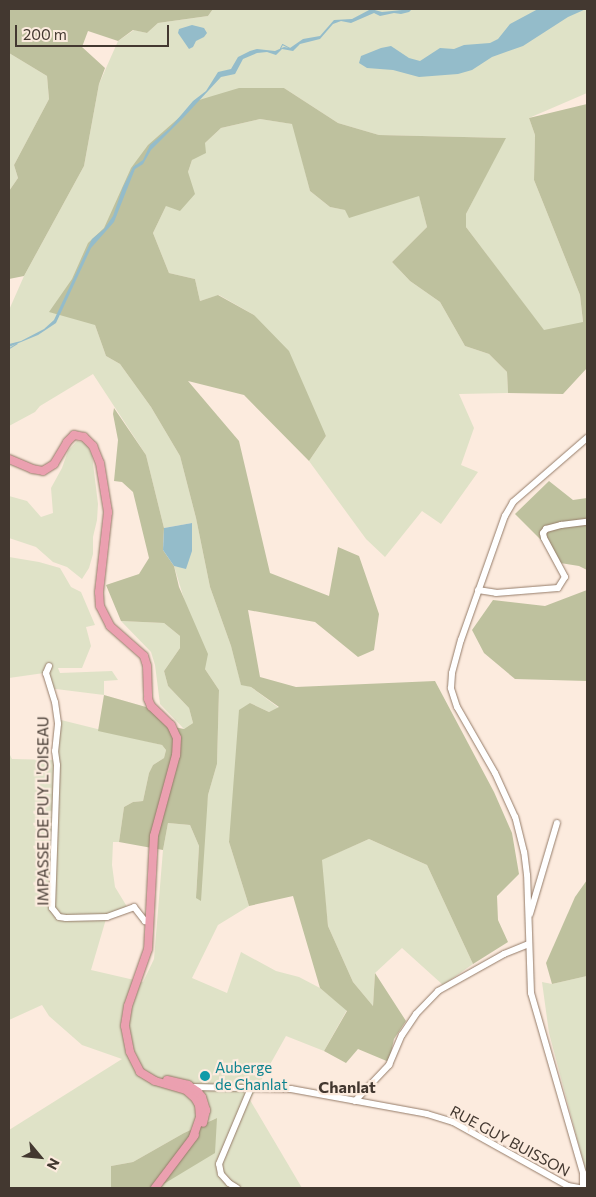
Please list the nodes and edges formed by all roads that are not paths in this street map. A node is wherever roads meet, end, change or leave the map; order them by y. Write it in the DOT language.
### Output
graph roads {
  1 [pos="587,438"];
  2 [pos="9,459"];
  3 [pos="587,522"];
  4 [pos="478,590"];
  5 [pos="49,666"];
  6 [pos="557,823"];
  7 [pos="150,922"];
  8 [pos="528,923"];
  9 [pos="529,944"];
  10 [pos="136,1066"];
  11 [pos="251,1088"];
  12 [pos="199,1092"];
  13 [pos="355,1101"];
  14 [pos="193,1137"];
  15 [pos="155,1188"];
  16 [pos="237,1188"];
  17 [pos="579,1188"];
  18 [pos="583,1188"];
  1 -- 4 [label="street"];
  2 -- 7 [label="main road"];
  3 -- 4 [label="street"];
  4 -- 8 [label="street"];
  5 -- 7 [label="street, IMPASSE DE PUY L'OISEAU"];
  6 -- 8 [label="street"];
  7 -- 10 [label="main road"];
  8 -- 9 [label="street"];
  9 -- 13 [label="street"];
  9 -- 18 [label="street"];
  10 -- 12 [label="main road"];
  10 -- 12 [label="main road"];
  11 -- 12 [label="street, RUE GUY BUISSON"];
  11 -- 13 [label="street, RUE GUY BUISSON"];
  11 -- 16 [label="street"];
  12 -- 14 [label="main road"];
  12 -- 14 [label="main road"];
  13 -- 17 [label="street, RUE GUY BUISSON"];
  14 -- 15 [label="main road"];
}
